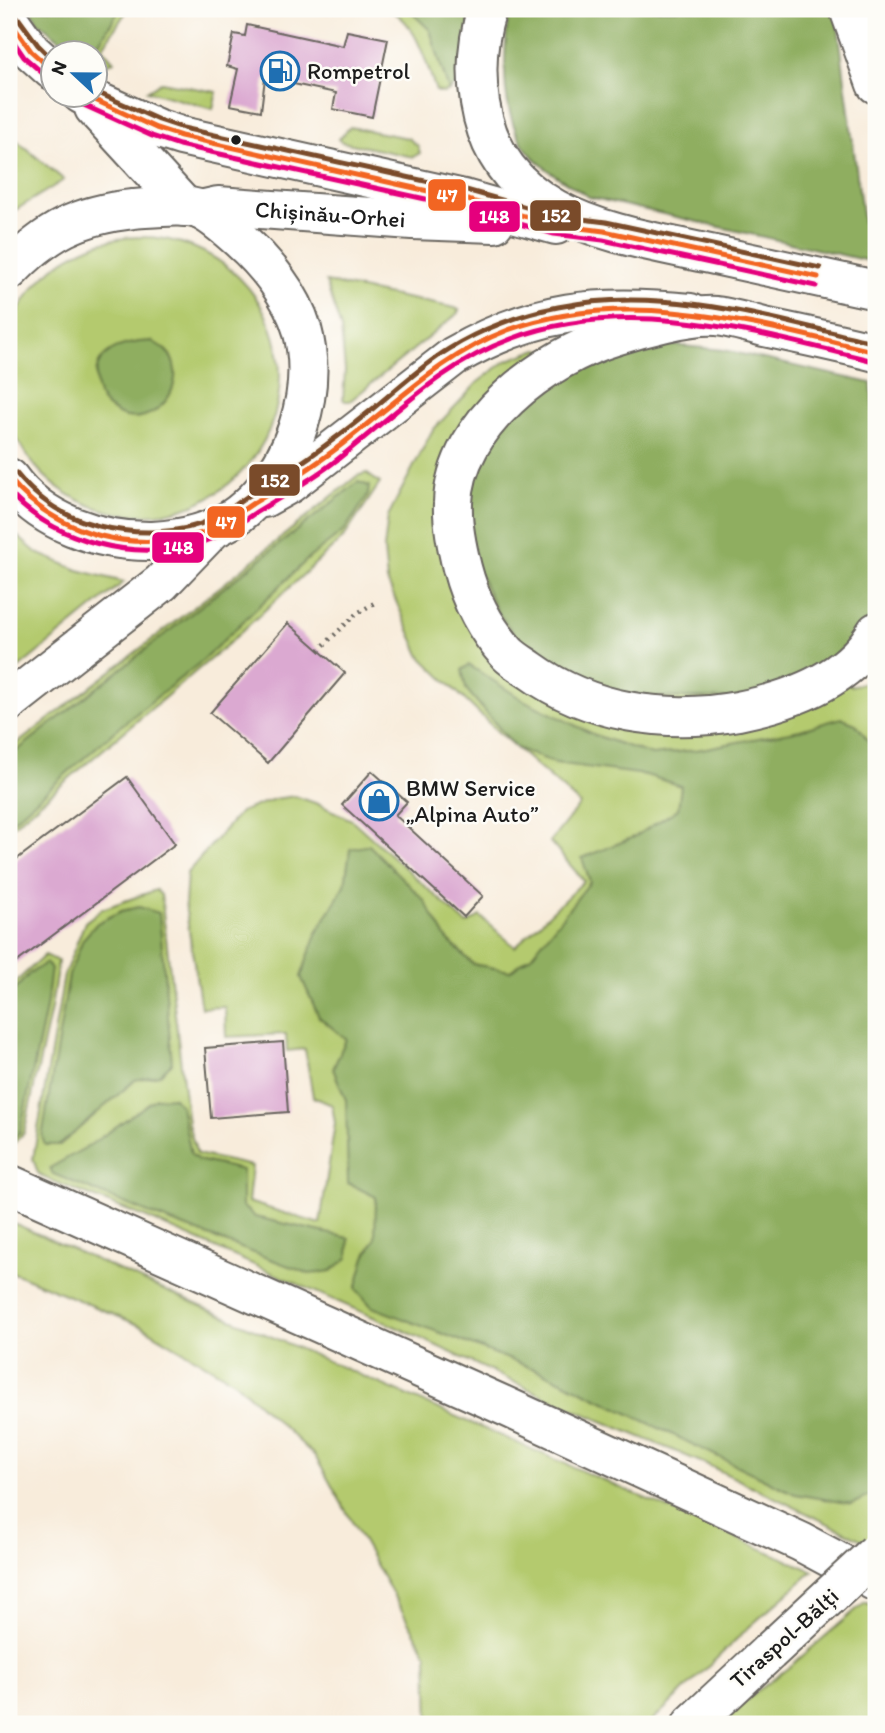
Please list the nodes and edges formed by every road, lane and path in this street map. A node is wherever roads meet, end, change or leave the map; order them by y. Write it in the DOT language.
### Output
graph roads {
  1 [pos="487,9"];
  2 [pos="849,9"];
  3 [pos="9,20"];
  4 [pos="38,57"];
  5 [pos="876,84"];
  6 [pos="108,106"];
  7 [pos="96,108"];
  8 [pos="275,157"];
  9 [pos="201,207"];
  10 [pos="555,225"];
  11 [pos="604,231"];
  12 [pos="9,271"];
  13 [pos="876,290"];
  14 [pos="715,316"];
  15 [pos="876,352"];
  16 [pos="9,478"];
  17 [pos="247,507"];
  18 [pos="214,528"];
  19 [pos="376,602"];
  20 [pos="876,632"];
  21 [pos="319,650"];
  22 [pos="9,702"];
  23 [pos="9,1184"];
  24 [pos="876,1553"];
  25 [pos="876,1583"];
  26 [pos="692,1724"];
  1 -- 11 [label="main road"];
  2 -- 5 [label="main road"];
  3 -- 4 [label="main road"];
  6 -- 8 [label="main road"];
  7 -- 9 [label="main road"];
  8 -- 9 [label="main road"];
  8 -- 10 [label="main road"];
  9 -- 10 [label="main road, Chișinău-Orhei"];
  9 -- 12 [label="main road, Chișinău-Orhei"];
  9 -- 17 [label="main road"];
  10 -- 11 [label="main road, Chișinău-Orhei"];
  11 -- 13 [label="main road, Chișinău-Orhei"];
  14 -- 15 [label="main road"];
  14 -- 17 [label="main road"];
  14 -- 20 [label="main road"];
  16 -- 18 [label="main road"];
  17 -- 18 [label="main road"];
  18 -- 22 [label="main road"];
  19 -- 21 [label="path"];
  23 -- 25 [label="main road"];
  24 -- 26 [label="main road, Tiraspol-Bălți, bridge"];
}
